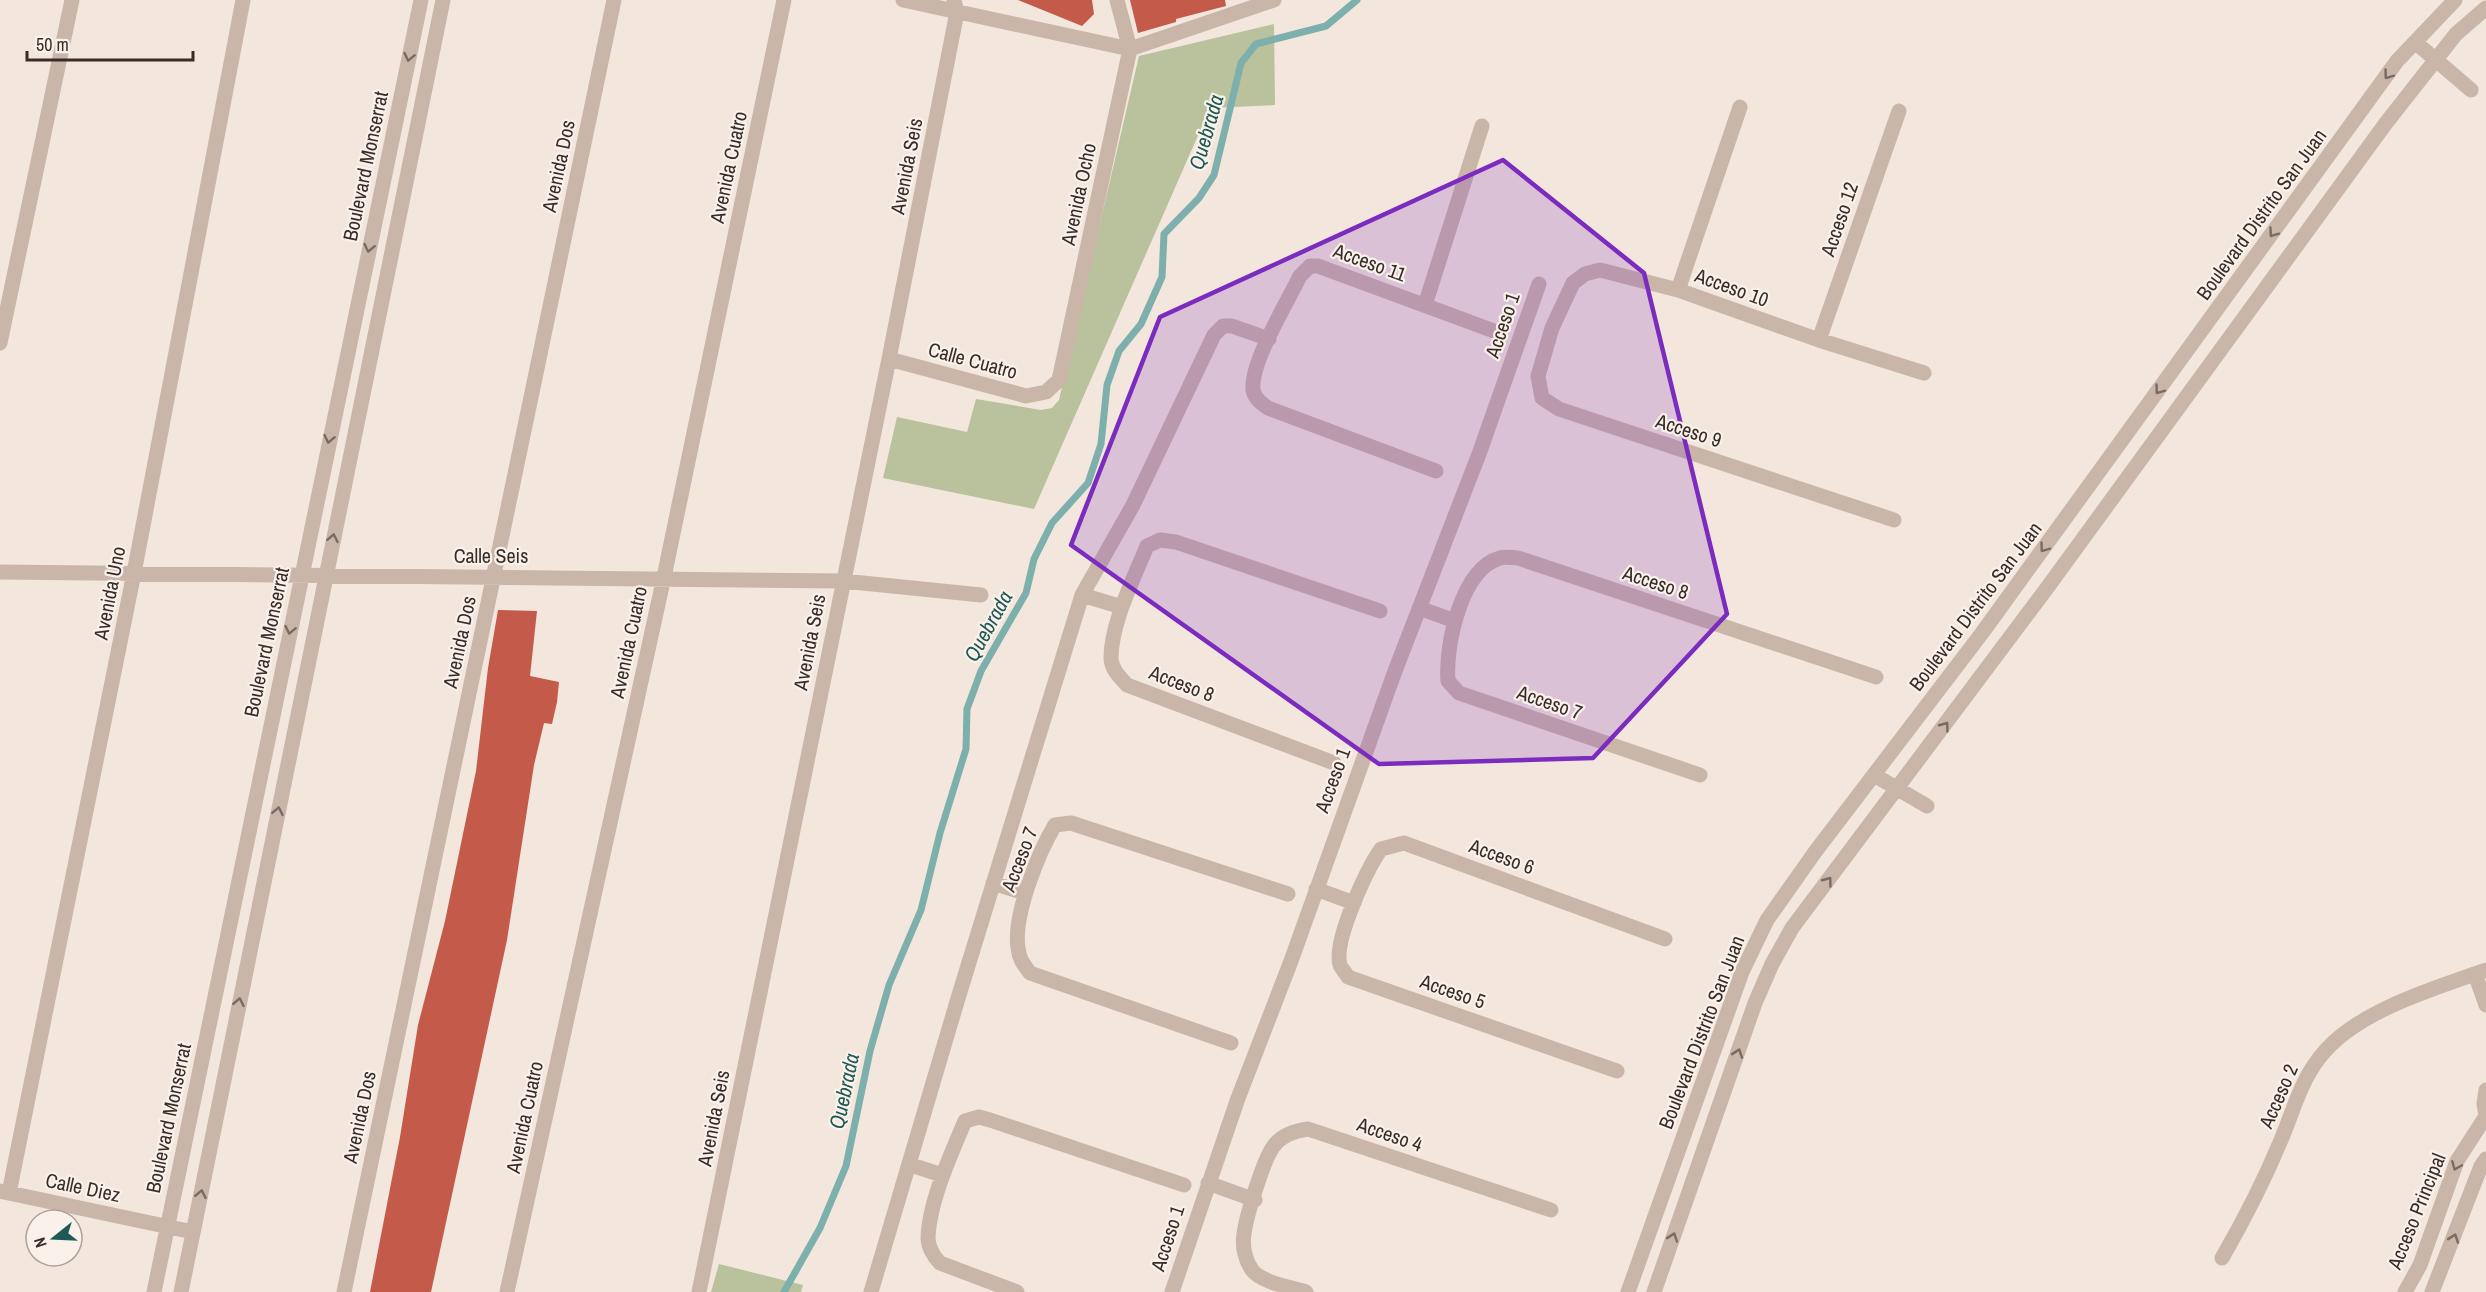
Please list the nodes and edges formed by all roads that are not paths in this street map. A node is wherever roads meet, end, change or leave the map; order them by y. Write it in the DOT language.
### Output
graph roads {
  1 [pos="72,0"];
  2 [pos="243,0"];
  3 [pos="421,0"];
  4 [pos="442,0"];
  5 [pos="614,0"];
  6 [pos="784,0"];
  7 [pos="903,0"];
  8 [pos="1117,0"];
  9 [pos="2455,0"];
  10 [pos="1271,1"];
  11 [pos="956,6"];
  12 [pos="2486,8"];
  13 [pos="2415,42"];
  14 [pos="1130,50"];
  15 [pos="2436,60"];
  16 [pos="2471,90"];
  17 [pos="1740,107"];
  18 [pos="1899,111"];
  19 [pos="1482,126"];
  20 [pos="1539,285"];
  21 [pos="1678,290"];
  22 [pos="1425,305"];
  23 [pos="1525,319"];
  24 [pos="1552,328"];
  25 [pos="1494,331"];
  26 [pos="1269,339"];
  27 [pos="1819,340"];
  28 [pos="0,343"];
  29 [pos="890,360"];
  30 [pos="1924,373"];
  31 [pos="1046,392"];
  32 [pos="1436,471"];
  33 [pos="1894,520"];
  34 [pos="0,572"];
  35 [pos="134,573"];
  36 [pos="301,576"];
  37 [pos="326,576"];
  38 [pos="494,576"];
  39 [pos="664,578"];
  40 [pos="843,581"];
  41 [pos="981,595"];
  42 [pos="1082,595"];
  43 [pos="1122,607"];
  44 [pos="1419,608"];
  45 [pos="1380,611"];
  46 [pos="1455,621"];
  47 [pos="1876,677"];
  48 [pos="1334,763"];
  49 [pos="1700,775"];
  50 [pos="1874,775"];
  51 [pos="1898,789"];
  52 [pos="1927,806"];
  53 [pos="993,883"];
  54 [pos="1316,889"];
  55 [pos="1025,893"];
  56 [pos="1288,894"];
  57 [pos="1354,903"];
  58 [pos="1665,939"];
  59 [pos="2481,972"];
  60 [pos="2486,1005"];
  61 [pos="1231,1042"];
  62 [pos="1617,1071"];
  63 [pos="2486,1090"];
  64 [pos="2486,1116"];
  65 [pos="2486,1159"];
  66 [pos="911,1165"];
  67 [pos="942,1175"];
  68 [pos="1208,1183"];
  69 [pos="1184,1185"];
  70 [pos="4,1192"];
  71 [pos="1255,1200"];
  72 [pos="1551,1210"];
  73 [pos="167,1227"];
  74 [pos="193,1232"];
  75 [pos="2222,1258"];
  76 [pos="154,1292"];
  77 [pos="181,1292"];
  78 [pos="344,1292"];
  79 [pos="507,1292"];
  80 [pos="699,1292"];
  81 [pos="871,1292"];
  82 [pos="1017,1292"];
  83 [pos="1172,1292"];
  84 [pos="1306,1292"];
  85 [pos="1628,1292"];
  86 [pos="1654,1292"];
  87 [pos="2405,1292"];
  88 [pos="2432,1292"];
  1 -- 28 [label="street"];
  2 -- 35 [label="street, Avenida Uno"];
  3 -- 36 [label="street, Boulevard Monserrat, one-way"];
  37 -- 4 [label="street, one-way"];
  5 -- 38 [label="street, Avenida Dos"];
  6 -- 39 [label="street, Avenida Cuatro"];
  7 -- 11 [label="street"];
  8 -- 14 [label="street, Avenida Ocho"];
  9 -- 13 [label="street, Boulevard Distrito San Juan"];
  10 -- 14 [label="street"];
  11 -- 14 [label="street"];
  11 -- 29 [label="street, Avenida Seis"];
  12 -- 15 [label="street, Boulevard Distrito San Juan"];
  13 -- 15 [label="street"];
  13 -- 50 [label="street, Boulevard Distrito San Juan, one-way"];
  14 -- 31 [label="street, Avenida Ocho"];
  15 -- 16 [label="street"];
  51 -- 15 [label="street, Boulevard Distrito San Juan, one-way"];
  17 -- 21 [label="street"];
  18 -- 27 [label="street, Acceso 12"];
  19 -- 22 [label="street"];
  20 -- 23 [label="street, Acceso 1"];
  21 -- 24 [label="street, Acceso 10"];
  21 -- 27 [label="street, Acceso 10"];
  22 -- 25 [label="street, Acceso 11"];
  22 -- 26 [label="street, Acceso 11"];
  23 -- 24 [label="street"];
  23 -- 44 [label="street, Acceso 1"];
  24 -- 33 [label="street, Acceso 9"];
  26 -- 32 [label="street"];
  26 -- 42 [label="street"];
  27 -- 30 [label="street, Acceso 10"];
  29 -- 31 [label="street, Calle Cuatro"];
  29 -- 40 [label="street, Avenida Seis"];
  34 -- 35 [label="street, Calle Seis"];
  35 -- 36 [label="street, Calle Seis"];
  35 -- 70 [label="street, Avenida Uno"];
  36 -- 37 [label="street, Calle Seis"];
  36 -- 73 [label="street, Boulevard Monserrat, one-way"];
  37 -- 38 [label="street, Calle Seis"];
  74 -- 37 [label="street, one-way"];
  38 -- 39 [label="street, Calle Seis"];
  38 -- 78 [label="street, Avenida Dos"];
  39 -- 40 [label="street, Calle Seis"];
  39 -- 79 [label="street, Avenida Cuatro"];
  40 -- 41 [label="street, Calle Seis"];
  40 -- 80 [label="street, Avenida Seis"];
  42 -- 43 [label="street"];
  42 -- 53 [label="street"];
  43 -- 45 [label="street"];
  43 -- 48 [label="street, Acceso 8"];
  44 -- 46 [label="street"];
  44 -- 54 [label="street, Acceso 1"];
  46 -- 47 [label="street, Acceso 8"];
  46 -- 49 [label="street, Acceso 7"];
  50 -- 51 [label="street"];
  50 -- 85 [label="street, Boulevard Distrito San Juan"];
  51 -- 52 [label="street"];
  86 -- 51 [label="street, Boulevard Distrito San Juan, one-way"];
  53 -- 55 [label="street"];
  53 -- 66 [label="street"];
  54 -- 57 [label="street"];
  54 -- 68 [label="street, Acceso 1"];
  55 -- 56 [label="street, Acceso 7"];
  55 -- 61 [label="street, Acceso 7"];
  57 -- 58 [label="street, Acceso 6"];
  57 -- 62 [label="street, Acceso 5"];
  59 -- 60 [label="street"];
  59 -- 75 [label="street, Acceso 2"];
  63 -- 64 [label="street"];
  64 -- 87 [label="street, Acceso Principal, one-way"];
  88 -- 65 [label="street, one-way"];
  66 -- 67 [label="street"];
  66 -- 81 [label="street"];
  67 -- 69 [label="street"];
  67 -- 82 [label="street"];
  68 -- 71 [label="street"];
  68 -- 83 [label="street, Acceso 1"];
  70 -- 73 [label="street, Calle Diez"];
  71 -- 72 [label="street, Acceso 4"];
  71 -- 84 [label="street, Acceso 4"];
  73 -- 74 [label="street, Calle Diez"];
  73 -- 76 [label="street, Boulevard Monserrat"];
  74 -- 77 [label="street"];
}
